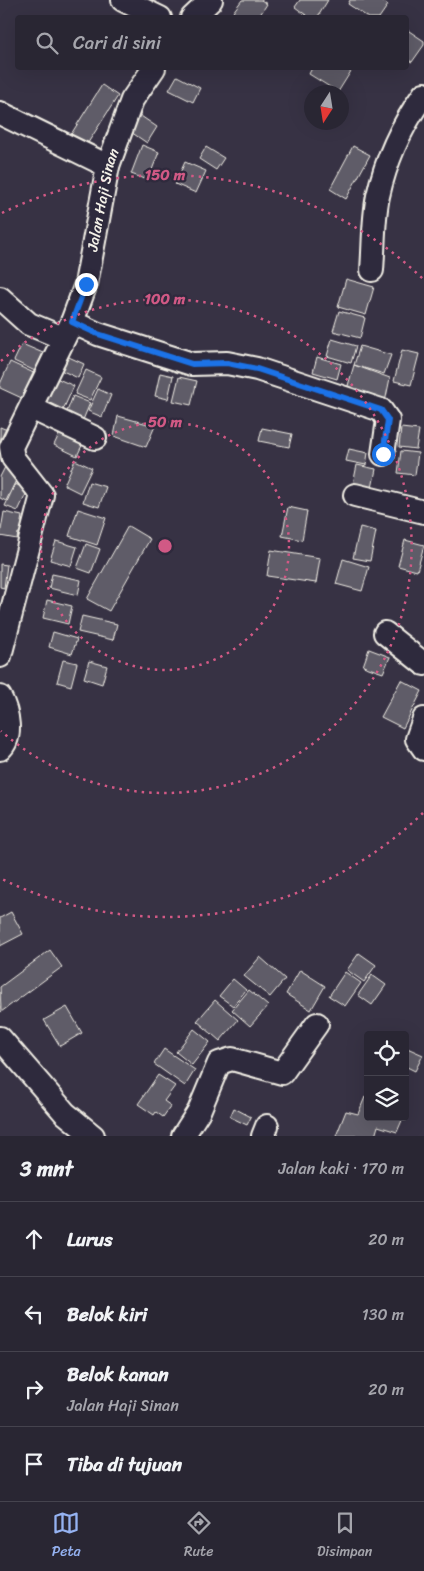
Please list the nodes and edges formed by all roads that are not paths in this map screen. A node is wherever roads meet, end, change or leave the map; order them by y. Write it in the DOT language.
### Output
graph roads {
  1 [pos="123,0"];
  2 [pos="211,0"];
  3 [pos="154,15"];
  4 [pos="195,15"];
  5 [pos="153,70"];
  6 [pos="424,94"];
  7 [pos="0,113"];
  8 [pos="108,166"];
  9 [pos="372,270"];
  10 [pos="0,298"];
  11 [pos="68,330"];
  12 [pos="31,408"];
  13 [pos="95,438"];
  14 [pos="383,454"];
  15 [pos="6,459"];
  16 [pos="355,494"];
  17 [pos="424,512"];
  18 [pos="385,633"];
  19 [pos="0,656"];
  20 [pos="424,664"];
  21 [pos="0,698"];
  22 [pos="424,719"];
  23 [pos="0,749"];
  24 [pos="424,749"];
  25 [pos="317,1024"];
  26 [pos="0,1038"];
  27 [pos="93,1136"];
  28 [pos="183,1136"];
  1 -- 3 [label="street"];
  2 -- 4 [label="street"];
  5 -- 8 [label="street, Jalan Haji Sinan"];
  6 -- 9 [label="street"];
  7 -- 8 [label="street"];
  8 -- 11 [label="street, Jalan Haji Sinan"];
  10 -- 11 [label="street"];
  11 -- 12 [label="street, Jalan Haji Sinan"];
  11 -- 14 [label="street"];
  12 -- 13 [label="street"];
  12 -- 15 [label="street, Jalan Haji Sinan"];
  15 -- 19 [label="street"];
  16 -- 17 [label="street"];
  18 -- 20 [label="street"];
  21 -- 23 [label="street"];
  22 -- 24 [label="street"];
  25 -- 28 [label="street"];
  26 -- 27 [label="street"];
}
